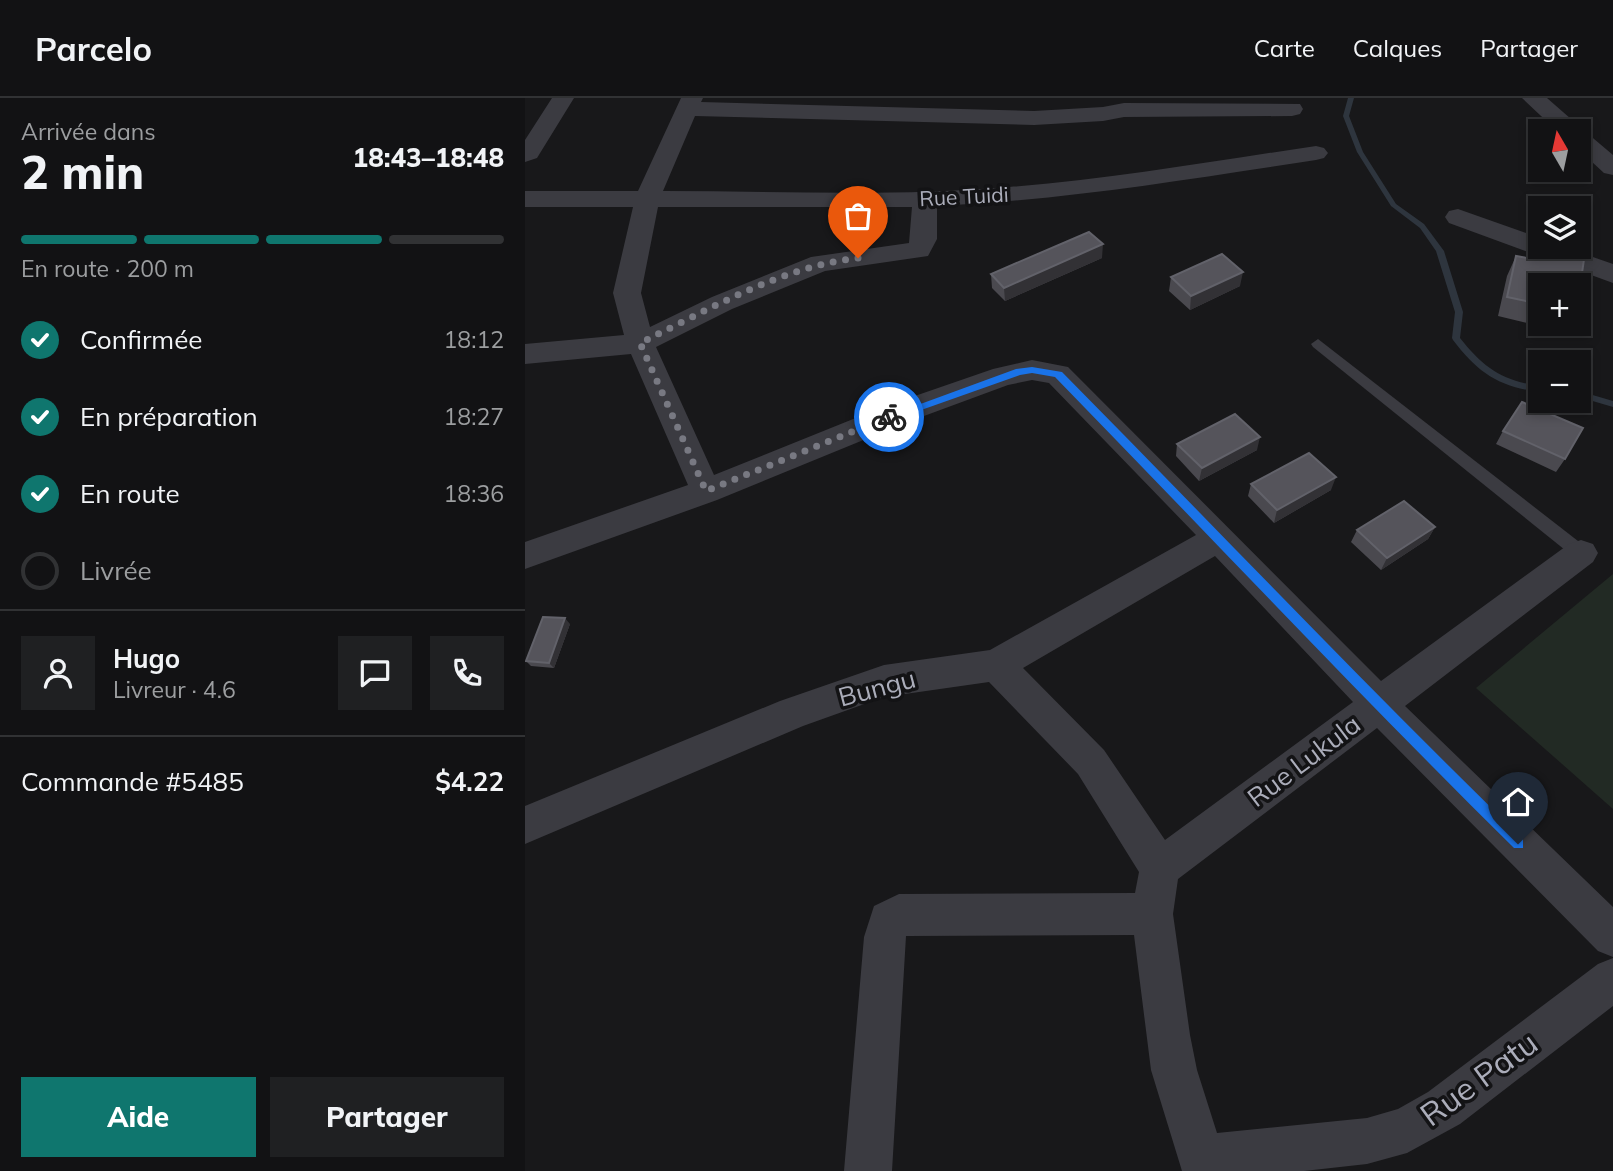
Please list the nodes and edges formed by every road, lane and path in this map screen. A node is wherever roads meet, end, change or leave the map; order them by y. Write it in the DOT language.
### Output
graph roads {
  1 [pos="563,98"];
  2 [pos="1089,98"];
  3 [pos="1533,98"];
  4 [pos="690,103"];
  5 [pos="1291,109"];
  6 [pos="1124,110"];
  7 [pos="1557,119"];
  8 [pos="1591,149"];
  9 [pos="1316,153"];
  10 [pos="525,155"];
  11 [pos="1613,168"];
  12 [pos="525,198"];
  13 [pos="647,199"];
  14 [pos="924,199"];
  15 [pos="1458,217"];
  16 [pos="1613,274"];
  17 [pos="640,343"];
  18 [pos="1318,344"];
  19 [pos="525,355"];
  20 [pos="706,491"];
  21 [pos="1219,538"];
  22 [pos="1581,552"];
  23 [pos="525,556"];
  24 [pos="996,666"];
  25 [pos="1380,705"];
  26 [pos="525,828"];
  27 [pos="1160,868"];
  28 [pos="1152,914"];
  29 [pos="1613,936"];
  30 [pos="1613,979"];
  31 [pos="1205,1164"];
  32 [pos="868,1171"];
  1 -- 10 [label="street"];
  2 -- 6 [label="street"];
  3 -- 7 [label="street"];
  4 -- 6 [label="street"];
  4 -- 13 [label="street"];
  5 -- 6 [label="street"];
  8 -- 11 [label="street"];
  9 -- 14 [label="street, Rue Tuidi"];
  12 -- 13 [label="street, Rue Tuidi"];
  13 -- 14 [label="street, Rue Tuidi"];
  13 -- 17 [label="street"];
  14 -- 17 [label="street"];
  15 -- 16 [label="street"];
  17 -- 19 [label="street"];
  17 -- 20 [label="street"];
  18 -- 22 [label="lane"];
  20 -- 21 [label="street"];
  20 -- 23 [label="street"];
  21 -- 24 [label="street, Bungu"];
  21 -- 25 [label="street"];
  22 -- 25 [label="street, Rue Lukula"];
  24 -- 26 [label="street, Bungu"];
  24 -- 27 [label="street"];
  25 -- 27 [label="street, Rue Lukula"];
  25 -- 29 [label="street"];
  27 -- 28 [label="street"];
  28 -- 31 [label="street"];
  28 -- 32 [label="street"];
  30 -- 31 [label="street, Rue Patu"];
}
